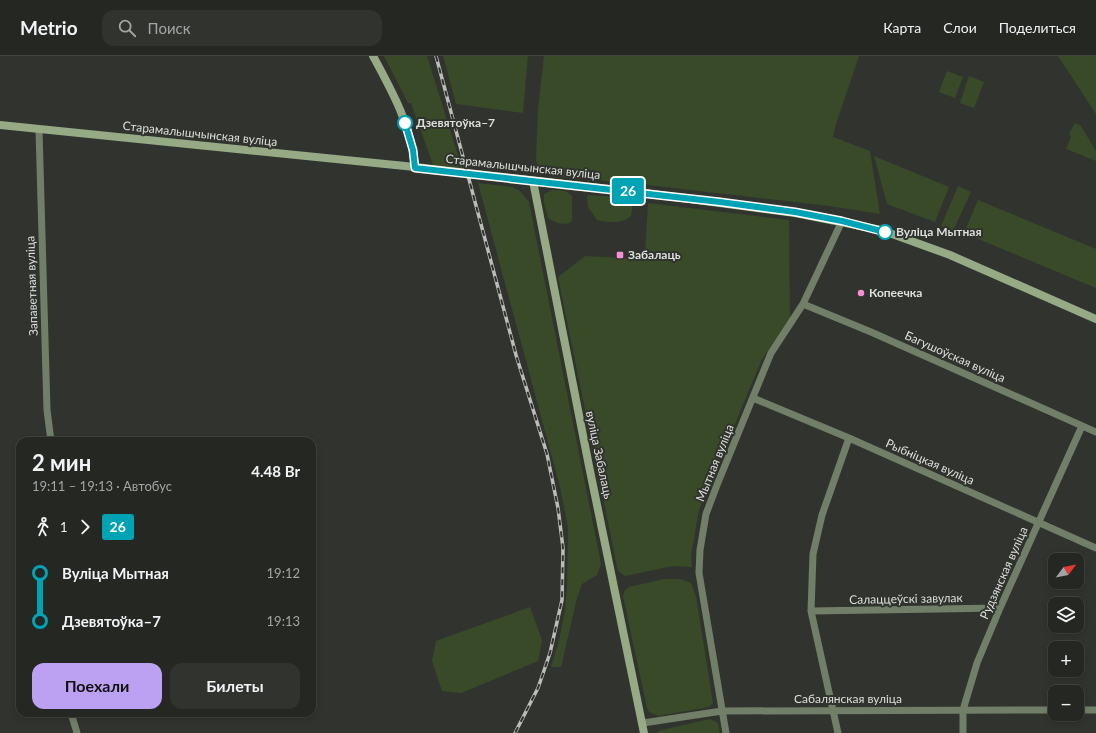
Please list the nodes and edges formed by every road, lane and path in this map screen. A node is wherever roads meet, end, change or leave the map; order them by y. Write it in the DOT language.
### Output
graph roads {
  1 [pos="373,56"];
  2 [pos="0,125"];
  3 [pos="39,130"];
  4 [pos="415,168"];
  5 [pos="533,181"];
  6 [pos="842,221"];
  7 [pos="803,304"];
  8 [pos="1096,319"];
  9 [pos="753,398"];
  10 [pos="1082,426"];
  11 [pos="1096,432"];
  12 [pos="50,437"];
  13 [pos="849,438"];
  14 [pos="1039,522"];
  15 [pos="1096,548"];
  16 [pos="1000,608"];
  17 [pos="811,611"];
  18 [pos="834,710"];
  19 [pos="963,710"];
  20 [pos="1048,710"];
  21 [pos="1084,710"];
  22 [pos="1096,710"];
  23 [pos="722,711"];
  24 [pos="72,717"];
  25 [pos="643,723"];
  26 [pos="77,733"];
  27 [pos="644,733"];
  28 [pos="726,733"];
  29 [pos="838,733"];
  30 [pos="963,733"];
  1 -- 4 [label="main road"];
  2 -- 3 [label="main road, Старамалышчынская вуліца"];
  3 -- 4 [label="main road, Старамалышчынская вуліца"];
  3 -- 12 [label="street, Запаветная вуліца"];
  4 -- 5 [label="main road, Старамалышчынская вуліца"];
  5 -- 6 [label="main road, Старамалышчынская вуліца"];
  5 -- 25 [label="main road, вуліца Забалаць"];
  6 -- 7 [label="street, Мытная вуліца"];
  6 -- 8 [label="main road, Старамалышчынская вуліца"];
  7 -- 9 [label="street, Мытная вуліца"];
  7 -- 10 [label="street, Багушоўская вуліца"];
  9 -- 13 [label="street, Рыбніцкая вуліца"];
  9 -- 23 [label="street, Мытная вуліца"];
  10 -- 11 [label="street, Багушоўская вуліца"];
  10 -- 14 [label="street, Рудзянская вуліца"];
  13 -- 14 [label="street, Рыбніцкая вуліца"];
  13 -- 17 [label="street"];
  14 -- 15 [label="street, Рыбніцкая вуліца"];
  14 -- 16 [label="street, Рудзянская вуліца"];
  16 -- 17 [label="street, Салаццеўскі завулак"];
  16 -- 19 [label="street, Рудзянская вуліца"];
  17 -- 18 [label="street"];
  18 -- 19 [label="street, Сабалянская вуліца"];
  18 -- 23 [label="street, Сабалянская вуліца"];
  18 -- 29 [label="street"];
  19 -- 20 [label="street, Сабалянская вуліца"];
  19 -- 30 [label="street, Рудзянская вуліца"];
  21 -- 22 [label="street"];
  23 -- 25 [label="street, Сабалянская вуліца"];
  23 -- 28 [label="street, Мытная вуліца"];
  24 -- 26 [label="street"];
  25 -- 27 [label="main road, вуліца Забалаць"];
}
